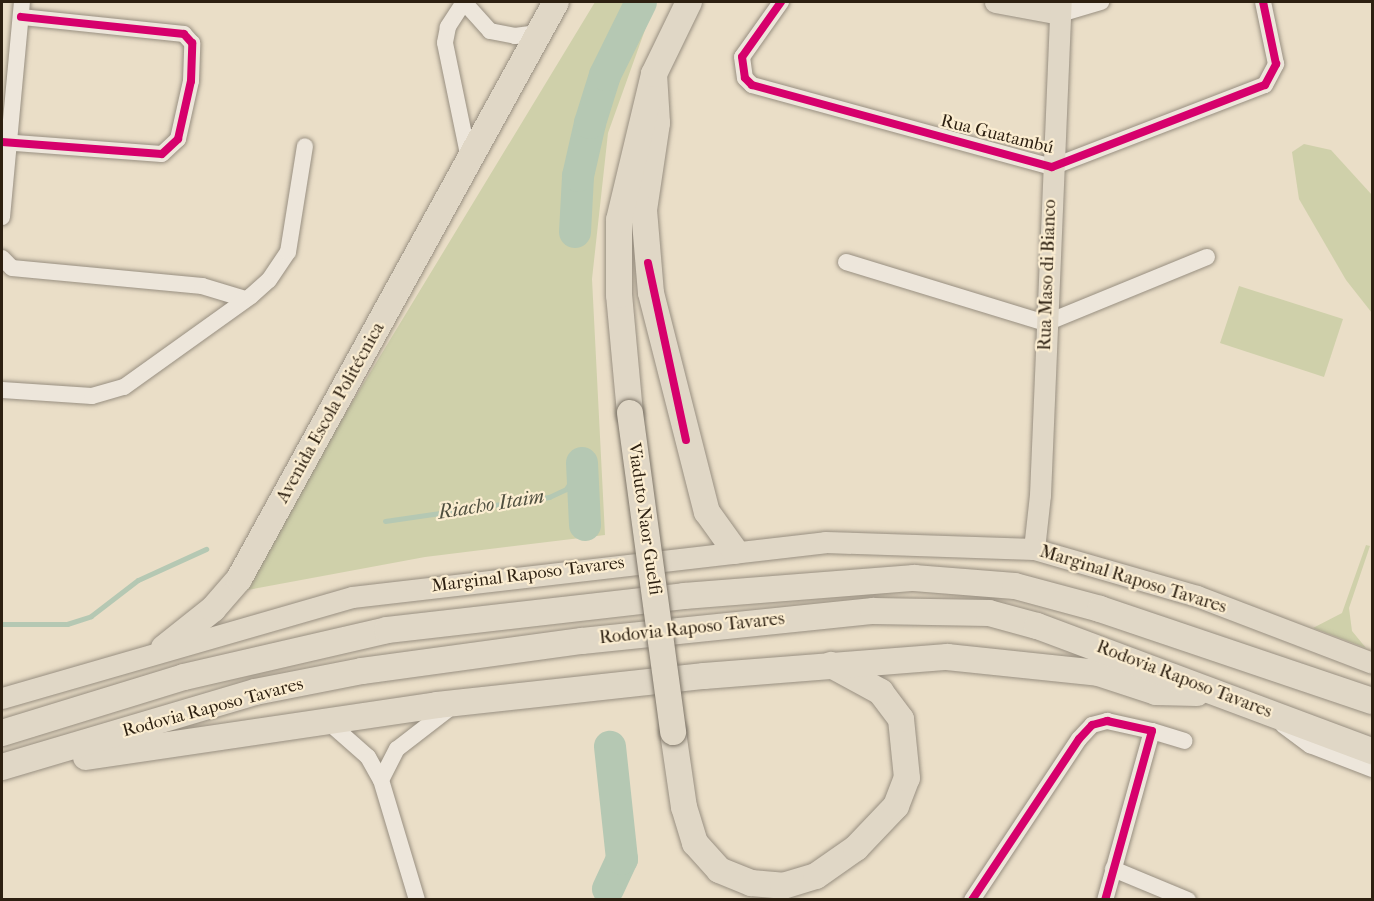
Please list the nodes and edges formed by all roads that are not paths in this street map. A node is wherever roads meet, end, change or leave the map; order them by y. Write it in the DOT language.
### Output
graph roads {
  1 [pos="464,2"];
  2 [pos="556,2"];
  3 [pos="689,2"];
  4 [pos="782,2"];
  5 [pos="995,2"];
  6 [pos="1101,2"];
  7 [pos="1263,2"];
  8 [pos="1061,8"];
  9 [pos="22,9"];
  10 [pos="536,33"];
  11 [pos="654,74"];
  12 [pos="5,142"];
  13 [pos="305,146"];
  14 [pos="468,154"];
  15 [pos="1052,167"];
  16 [pos="2,218"];
  17 [pos="1207,257"];
  18 [pos="2,260"];
  19 [pos="846,262"];
  20 [pos="245,299"];
  21 [pos="1046,323"];
  22 [pos="2,390"];
  23 [pos="1034,549"];
  24 [pos="735,551"];
  25 [pos="164,648"];
  26 [pos="1372,663"];
  27 [pos="831,664"];
  28 [pos="1222,694"];
  29 [pos="2,698"];
  30 [pos="1372,701"];
  31 [pos="454,704"];
  32 [pos="1266,712"];
  33 [pos="326,720"];
  34 [pos="1152,730"];
  35 [pos="2,733"];
  36 [pos="1184,741"];
  37 [pos="1372,752"];
  38 [pos="2,767"];
  39 [pos="1372,769"];
  40 [pos="2,772"];
  41 [pos="381,780"];
  42 [pos="1113,869"];
  43 [pos="417,900"];
  44 [pos="972,900"];
  45 [pos="1105,900"];
  46 [pos="1188,900"];
  1 -- 10 [label="street"];
  1 -- 14 [label="street"];
  2 -- 10 [label="highway, Avenida Escola Politécnica"];
  3 -- 11 [label="highway"];
  4 -- 15 [label="street, Rua Guatambú"];
  5 -- 8 [label="main road"];
  6 -- 8 [label="street"];
  7 -- 15 [label="street, Rua Guatambú"];
  8 -- 15 [label="main road, Rua Maso di Bianco"];
  9 -- 12 [label="street"];
  9 -- 12 [label="street"];
  10 -- 14 [label="highway, Avenida Escola Politécnica"];
  11 -- 24 [label="highway"];
  11 -- 27 [label="highway, Viaduto Naor Guelfi, bridge"];
  12 -- 16 [label="street"];
  13 -- 20 [label="street"];
  14 -- 25 [label="highway, Avenida Escola Politécnica"];
  15 -- 21 [label="main road, Rua Maso di Bianco"];
  17 -- 21 [label="street"];
  18 -- 20 [label="street"];
  19 -- 21 [label="street"];
  20 -- 22 [label="street"];
  21 -- 23 [label="main road, Rua Maso di Bianco"];
  23 -- 24 [label="main road, Marginal Raposo Tavares"];
  23 -- 26 [label="main road, Marginal Raposo Tavares"];
  24 -- 25 [label="main road, Marginal Raposo Tavares"];
  25 -- 29 [label="main road, Marginal Raposo Tavares"];
  27 -- 28 [label="highway"];
  27 -- 31 [label="highway"];
  28 -- 32 [label="highway, Rodovia Raposo Tavares"];
  28 -- 38 [label="highway, Rodovia Raposo Tavares"];
  30 -- 35 [label="highway, Rodovia Raposo Tavares"];
  31 -- 33 [label="highway"];
  31 -- 41 [label="street"];
  32 -- 37 [label="highway, Rodovia Raposo Tavares"];
  32 -- 39 [label="street"];
  33 -- 40 [label="highway"];
  33 -- 41 [label="street"];
  34 -- 36 [label="street"];
  34 -- 42 [label="street"];
  34 -- 44 [label="street"];
  41 -- 43 [label="street"];
  42 -- 45 [label="street"];
  42 -- 46 [label="street"];
}
